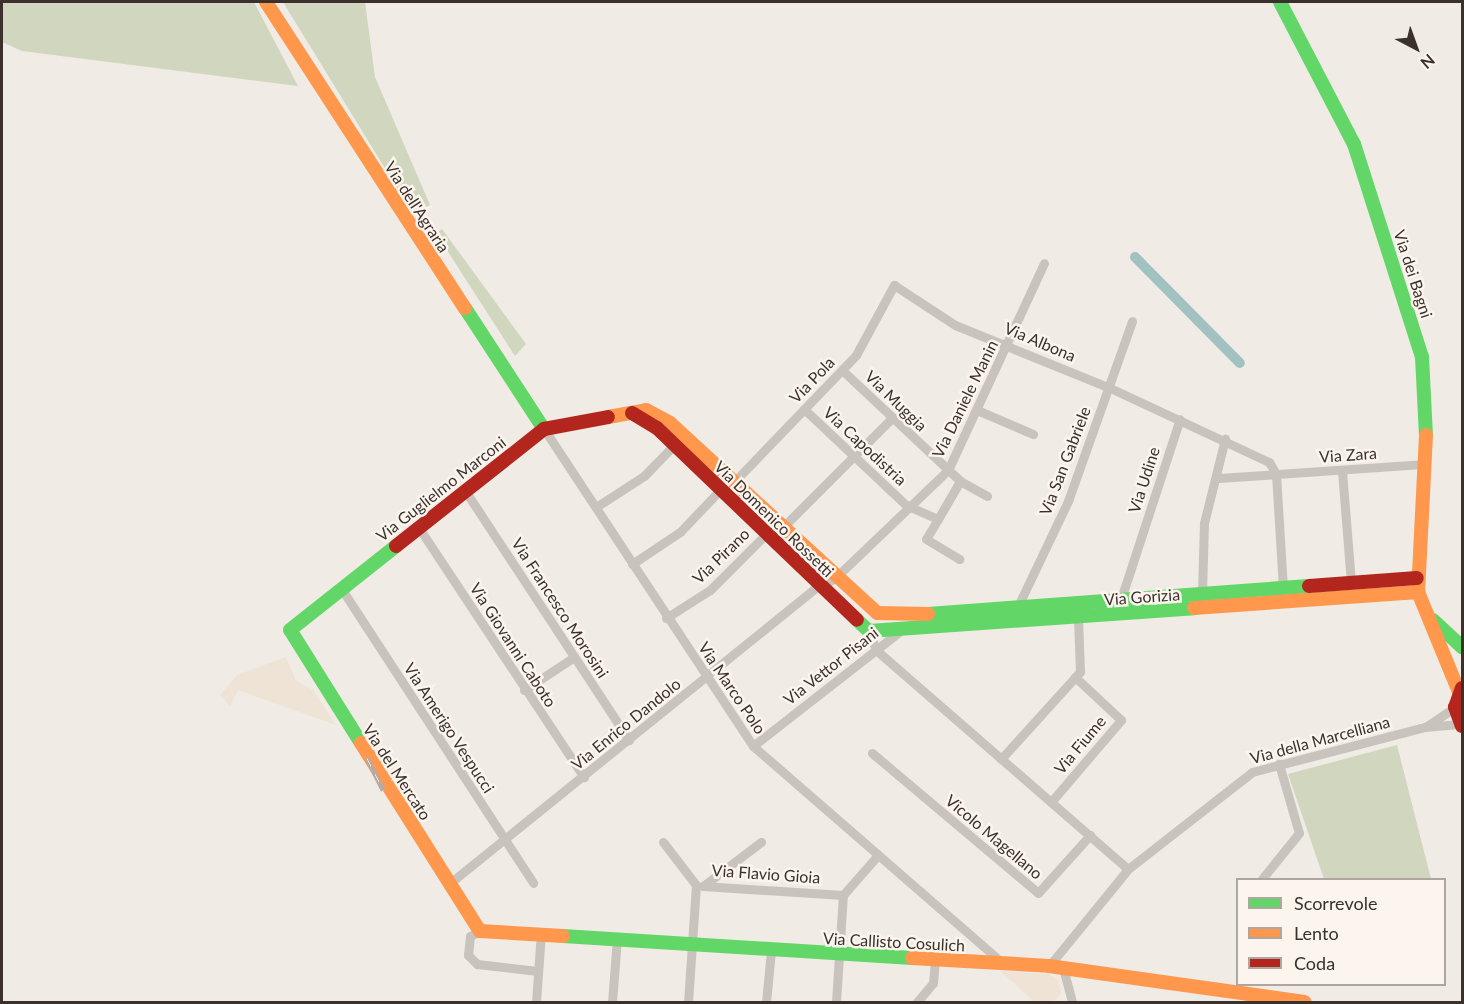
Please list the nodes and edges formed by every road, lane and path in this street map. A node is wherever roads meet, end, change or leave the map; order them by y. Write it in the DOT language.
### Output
graph roads {
  1 [pos="266,2"];
  2 [pos="1280,2"];
  3 [pos="1044,263"];
  4 [pos="894,285"];
  5 [pos="1132,321"];
  6 [pos="1009,344"];
  7 [pos="842,370"];
  8 [pos="1108,387"];
  9 [pos="804,409"];
  10 [pos="977,410"];
  11 [pos="631,413"];
  12 [pos="892,418"];
  13 [pos="1180,419"];
  14 [pos="544,429"];
  15 [pos="1033,434"];
  16 [pos="1225,439"];
  17 [pos="674,445"];
  18 [pos="855,456"];
  19 [pos="1423,464"];
  20 [pos="948,470"];
  21 [pos="1342,471"];
  22 [pos="1276,474"];
  23 [pos="1219,478"];
  24 [pos="960,481"];
  25 [pos="733,483"];
  26 [pos="466,492"];
  27 [pos="722,492"];
  28 [pos="987,496"];
  29 [pos="906,505"];
  30 [pos="596,507"];
  31 [pos="938,519"];
  32 [pos="419,528"];
  33 [pos="782,528"];
  34 [pos="765,535"];
  35 [pos="959,559"];
  36 [pos="632,564"];
  37 [pos="834,579"];
  38 [pos="1351,582"];
  39 [pos="1418,585"];
  40 [pos="819,586"];
  41 [pos="341,588"];
  42 [pos="1283,588"];
  43 [pos="1202,594"];
  44 [pos="1121,599"];
  45 [pos="1017,608"];
  46 [pos="1425,608"];
  47 [pos="876,613"];
  48 [pos="666,618"];
  49 [pos="1078,618"];
  50 [pos="290,630"];
  51 [pos="869,631"];
  52 [pos="899,632"];
  53 [pos="1462,647"];
  54 [pos="876,650"];
  55 [pos="1444,654"];
  56 [pos="574,657"];
  57 [pos="1462,673"];
  58 [pos="1075,677"];
  59 [pos="706,678"];
  60 [pos="524,690"];
  61 [pos="1461,690"];
  62 [pos="1455,707"];
  63 [pos="1462,725"];
  64 [pos="1425,727"];
  65 [pos="629,741"];
  66 [pos="753,746"];
  67 [pos="872,753"];
  68 [pos="1001,759"];
  69 [pos="1279,764"];
  70 [pos="584,777"];
  71 [pos="1051,802"];
  72 [pos="1090,835"];
  73 [pos="505,841"];
  74 [pos="663,842"];
  75 [pos="761,843"];
  76 [pos="878,855"];
  77 [pos="1128,869"];
  78 [pos="1262,878"];
  79 [pos="450,883"];
  80 [pos="533,883"];
  81 [pos="699,885"];
  82 [pos="843,895"];
  83 [pos="480,931"];
  84 [pos="541,933"];
  85 [pos="617,938"];
  86 [pos="692,945"];
  87 [pos="771,951"];
  88 [pos="840,955"];
  89 [pos="934,962"];
  90 [pos="1004,964"];
  91 [pos="1049,966"];
  92 [pos="1063,968"];
  93 [pos="538,971"];
  94 [pos="536,1002"];
  95 [pos="612,1002"];
  96 [pos="688,1002"];
  97 [pos="766,1002"];
  98 [pos="836,1002"];
  99 [pos="917,1002"];
  100 [pos="1072,1002"];
  101 [pos="1304,1002"];
  1 -- 14 [label="street, Via dell'Agraria"];
  2 -- 19 [label="street, Via dei Bagni"];
  3 -- 6 [label="street, Via Daniele Manin"];
  4 -- 6 [label="street, Via Albona"];
  4 -- 7 [label="street, Via Pola"];
  5 -- 8 [label="street, Via San Gabriele"];
  6 -- 8 [label="street, Via Albona"];
  6 -- 10 [label="street, Via Daniele Manin"];
  7 -- 9 [label="street, Via Pola"];
  7 -- 12 [label="street, Via Muggia"];
  8 -- 13 [label="street, Via Albona"];
  8 -- 45 [label="street, Via San Gabriele"];
  9 -- 18 [label="street, Via Capodistria"];
  9 -- 25 [label="street, Via Pola"];
  10 -- 15 [label="street"];
  10 -- 20 [label="street, Via Daniele Manin"];
  11 -- 14 [label="street, Via Guglielmo Marconi"];
  11 -- 17 [label="street, Via Domenico Rossetti"];
  11 -- 25 [label="street, Via Domenico Rossetti"];
  12 -- 18 [label="street"];
  12 -- 20 [label="street, Via Muggia"];
  13 -- 16 [label="street"];
  13 -- 44 [label="street, Via Udine"];
  14 -- 26 [label="street, Via Guglielmo Marconi"];
  14 -- 30 [label="street, Via Marco Polo"];
  16 -- 22 [label="street"];
  16 -- 23 [label="street"];
  17 -- 27 [label="street, Via Domenico Rossetti"];
  17 -- 30 [label="street"];
  18 -- 29 [label="street, Via Capodistria"];
  18 -- 33 [label="street"];
  19 -- 21 [label="street, Via Zara"];
  19 -- 39 [label="street, Via dei Bagni"];
  20 -- 24 [label="street, Via Muggia"];
  20 -- 29 [label="street, Via Daniele Manin"];
  21 -- 22 [label="street, Via Zara"];
  21 -- 38 [label="street"];
  22 -- 23 [label="street, Via Zara"];
  22 -- 42 [label="street"];
  23 -- 43 [label="street"];
  24 -- 28 [label="street, Via Muggia"];
  24 -- 31 [label="street"];
  25 -- 27 [label="street, Via Pola"];
  25 -- 33 [label="street, Via Domenico Rossetti"];
  26 -- 32 [label="street, Via Guglielmo Marconi"];
  26 -- 56 [label="street, Via Francesco Morosini"];
  27 -- 34 [label="street, Via Domenico Rossetti"];
  27 -- 36 [label="street, Via Pola"];
  29 -- 31 [label="street"];
  29 -- 37 [label="street, Via Daniele Manin"];
  30 -- 36 [label="street, Via Marco Polo"];
  31 -- 35 [label="street"];
  32 -- 41 [label="street, Via Guglielmo Marconi"];
  32 -- 60 [label="street, Via Giovanni Caboto"];
  33 -- 37 [label="street, Via Domenico Rossetti"];
  34 -- 40 [label="street, Via Domenico Rossetti"];
  34 -- 48 [label="street, Via Pirano"];
  36 -- 48 [label="street, Via Marco Polo"];
  37 -- 40 [label="street, Via Enrico Dandolo"];
  37 -- 47 [label="street, Via Domenico Rossetti"];
  38 -- 39 [label="street, Via Gorizia"];
  38 -- 42 [label="street, Via Gorizia"];
  39 -- 46 [label="street"];
  39 -- 49 [label="street, Via Gorizia"];
  40 -- 51 [label="street, Via Domenico Rossetti"];
  40 -- 59 [label="street, Via Enrico Dandolo"];
  41 -- 50 [label="street, Via Guglielmo Marconi"];
  41 -- 73 [label="street, Via Amerigo Vespucci"];
  42 -- 43 [label="street, Via Gorizia"];
  43 -- 44 [label="street, Via Gorizia"];
  44 -- 45 [label="street, Via Gorizia"];
  45 -- 47 [label="street, Via Gorizia"];
  46 -- 53 [label="street"];
  46 -- 55 [label="street"];
  48 -- 59 [label="street, Via Marco Polo"];
  49 -- 52 [label="street, Via Gorizia"];
  49 -- 58 [label="street"];
  50 -- 79 [label="street, Via del Mercato"];
  51 -- 52 [label="street, Via Gorizia"];
  51 -- 54 [label="street, Via Domenico Rossetti"];
  52 -- 54 [label="street, Via Vettor Pisani"];
  54 -- 66 [label="street, Via Vettor Pisani"];
  54 -- 68 [label="street, Via Domenico Rossetti"];
  55 -- 57 [label="street"];
  55 -- 61 [label="street"];
  56 -- 60 [label="street"];
  56 -- 65 [label="street, Via Francesco Morosini"];
  58 -- 68 [label="street"];
  58 -- 71 [label="street, Via Fiume"];
  59 -- 65 [label="street, Via Enrico Dandolo"];
  59 -- 66 [label="street, Via Marco Polo"];
  60 -- 70 [label="street, Via Giovanni Caboto"];
  61 -- 62 [label="street"];
  62 -- 63 [label="street"];
  62 -- 64 [label="street, Via della Marcelliana"];
  63 -- 64 [label="street, Via della Marcelliana"];
  64 -- 69 [label="street, Via della Marcelliana"];
  65 -- 70 [label="street, Via Enrico Dandolo"];
  66 -- 76 [label="street, Via Marco Polo"];
  67 -- 72 [label="street, Vicolo Magellano"];
  68 -- 71 [label="street, Via Domenico Rossetti"];
  69 -- 77 [label="street, Via della Marcelliana"];
  69 -- 78 [label="street"];
  70 -- 73 [label="street, Via Enrico Dandolo"];
  71 -- 72 [label="street, Via Domenico Rossetti"];
  72 -- 77 [label="street, Via Domenico Rossetti"];
  73 -- 79 [label="street, Via Enrico Dandolo"];
  73 -- 80 [label="street, Via Amerigo Vespucci"];
  74 -- 81 [label="street"];
  75 -- 81 [label="street, Via Flavio Gioia"];
  76 -- 82 [label="street, Via Flavio Gioia"];
  76 -- 90 [label="street, Via Marco Polo"];
  77 -- 91 [label="street, Via della Marcelliana"];
  79 -- 83 [label="street, Via del Mercato"];
  81 -- 82 [label="street, Via Flavio Gioia"];
  81 -- 86 [label="street"];
  82 -- 88 [label="street"];
  83 -- 84 [label="street, Via Callisto Cosulich"];
  83 -- 93 [label="street"];
  84 -- 85 [label="street, Via Callisto Cosulich"];
  84 -- 93 [label="street"];
  85 -- 86 [label="street, Via Callisto Cosulich"];
  85 -- 95 [label="street"];
  86 -- 87 [label="street, Via Callisto Cosulich"];
  86 -- 96 [label="street"];
  87 -- 88 [label="street, Via Callisto Cosulich"];
  87 -- 97 [label="street"];
  88 -- 89 [label="street, Via Callisto Cosulich"];
  88 -- 98 [label="street"];
  89 -- 90 [label="street, Via Callisto Cosulich"];
  89 -- 99 [label="street"];
  90 -- 91 [label="street, Via Callisto Cosulich"];
  91 -- 92 [label="street, Via Callisto Cosulich"];
  92 -- 100 [label="street"];
  92 -- 101 [label="street, Via Callisto Cosulich"];
  93 -- 94 [label="street"];
}
